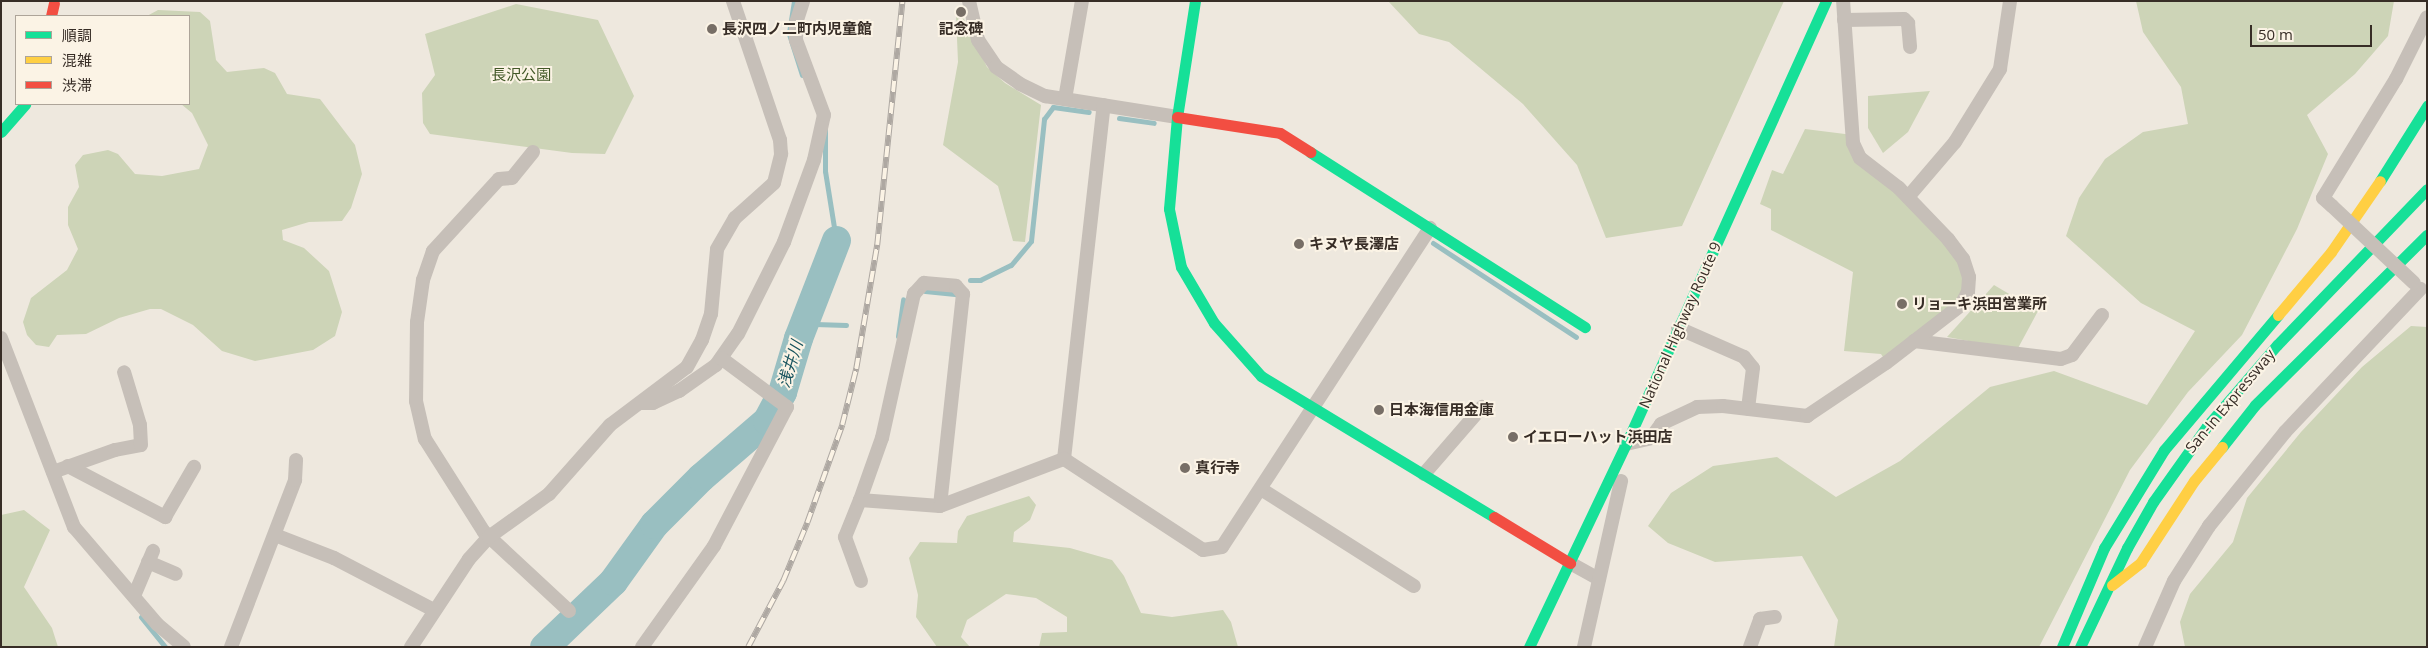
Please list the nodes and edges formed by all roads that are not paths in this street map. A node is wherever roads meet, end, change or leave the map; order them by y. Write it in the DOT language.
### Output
graph roads {
  1 [pos="733,1"];
  2 [pos="803,1"];
  3 [pos="968,1"];
  4 [pos="1082,1"];
  5 [pos="1195,1"];
  6 [pos="1826,1"];
  7 [pos="1843,1"];
  8 [pos="2010,1"];
  9 [pos="2427,17"];
  10 [pos="1844,20"];
  11 [pos="1910,47"];
  12 [pos="1065,100"];
  13 [pos="2425,102"];
  14 [pos="24,105"];
  15 [pos="1104,105"];
  16 [pos="1177,117"];
  17 [pos="1,132"];
  18 [pos="533,152"];
  19 [pos="2427,189"];
  20 [pos="1908,197"];
  21 [pos="1430,228"];
  22 [pos="2427,235"];
  23 [pos="2420,290"];
  24 [pos="2102,315"];
  25 [pos="1585,327"];
  26 [pos="1678,328"];
  27 [pos="1,338"];
  28 [pos="1914,341"];
  29 [pos="721,358"];
  30 [pos="124,372"];
  31 [pos="639,403"];
  32 [pos="1482,407"];
  33 [pos="1313,409"];
  34 [pos="1748,409"];
  35 [pos="1626,444"];
  36 [pos="1064,459"];
  37 [pos="296,460"];
  38 [pos="68,466"];
  39 [pos="194,467"];
  40 [pos="53,472"];
  41 [pos="1424,474"];
  42 [pos="1621,481"];
  43 [pos="1261,489"];
  44 [pos="860,500"];
  45 [pos="940,506"];
  46 [pos="275,535"];
  47 [pos="489,537"];
  48 [pos="1570,563"];
  49 [pos="176,574"];
  50 [pos="1599,579"];
  51 [pos="861,581"];
  52 [pos="1414,586"];
  53 [pos="2105,590"];
  54 [pos="134,596"];
  55 [pos="434,610"];
  56 [pos="569,611"];
  57 [pos="1775,616"];
  58 [pos="184,647"];
  59 [pos="232,647"];
  60 [pos="411,647"];
  61 [pos="642,647"];
  62 [pos="1530,647"];
  63 [pos="1584,647"];
  64 [pos="1750,647"];
  65 [pos="2062,647"];
  66 [pos="2080,647"];
  67 [pos="2145,647"];
  1 -- 31 [label="street"];
  2 -- 29 [label="street"];
  3 -- 12 [label="street"];
  4 -- 12 [label="street"];
  5 -- 16 [label="main road"];
  6 -- 26 [label="main road, National Highway Route 9"];
  7 -- 10 [label="street"];
  8 -- 20 [label="street"];
  9 -- 23 [label="street, bridge"];
  10 -- 11 [label="street"];
  10 -- 20 [label="street"];
  12 -- 15 [label="street"];
  13 -- 65 [label="main road"];
  14 -- 17 [label="main road"];
  15 -- 16 [label="street"];
  15 -- 36 [label="street"];
  16 -- 21 [label="main road"];
  16 -- 33 [label="main road"];
  18 -- 47 [label="street"];
  19 -- 53 [label="main road, San-In Expressway"];
  20 -- 28 [label="street"];
  21 -- 25 [label="main road"];
  21 -- 33 [label="street"];
  22 -- 53 [label="main road"];
  23 -- 67 [label="street"];
  24 -- 28 [label="street"];
  26 -- 34 [label="street"];
  26 -- 35 [label="main road, National Highway Route 9"];
  27 -- 40 [label="street"];
  28 -- 34 [label="street"];
  29 -- 31 [label="street"];
  29 -- 61 [label="street"];
  30 -- 38 [label="street"];
  31 -- 47 [label="street"];
  32 -- 41 [label="street"];
  33 -- 41 [label="main road"];
  33 -- 43 [label="street"];
  34 -- 35 [label="street"];
  35 -- 48 [label="main road, National Highway Route 9"];
  36 -- 43 [label="street"];
  36 -- 45 [label="street"];
  37 -- 46 [label="street"];
  38 -- 39 [label="street"];
  38 -- 40 [label="street"];
  40 -- 54 [label="street"];
  41 -- 48 [label="main road"];
  42 -- 50 [label="street"];
  43 -- 52 [label="street"];
  44 -- 45 [label="street"];
  44 -- 45 [label="street"];
  44 -- 51 [label="street"];
  46 -- 55 [label="street"];
  46 -- 59 [label="street"];
  47 -- 55 [label="street"];
  47 -- 56 [label="street"];
  48 -- 50 [label="street"];
  48 -- 62 [label="main road, National Highway Route 9"];
  49 -- 54 [label="street"];
  50 -- 63 [label="street"];
  53 -- 66 [label="main road, San-In Expressway"];
  54 -- 58 [label="street"];
  55 -- 60 [label="street"];
  57 -- 64 [label="street"];
}
